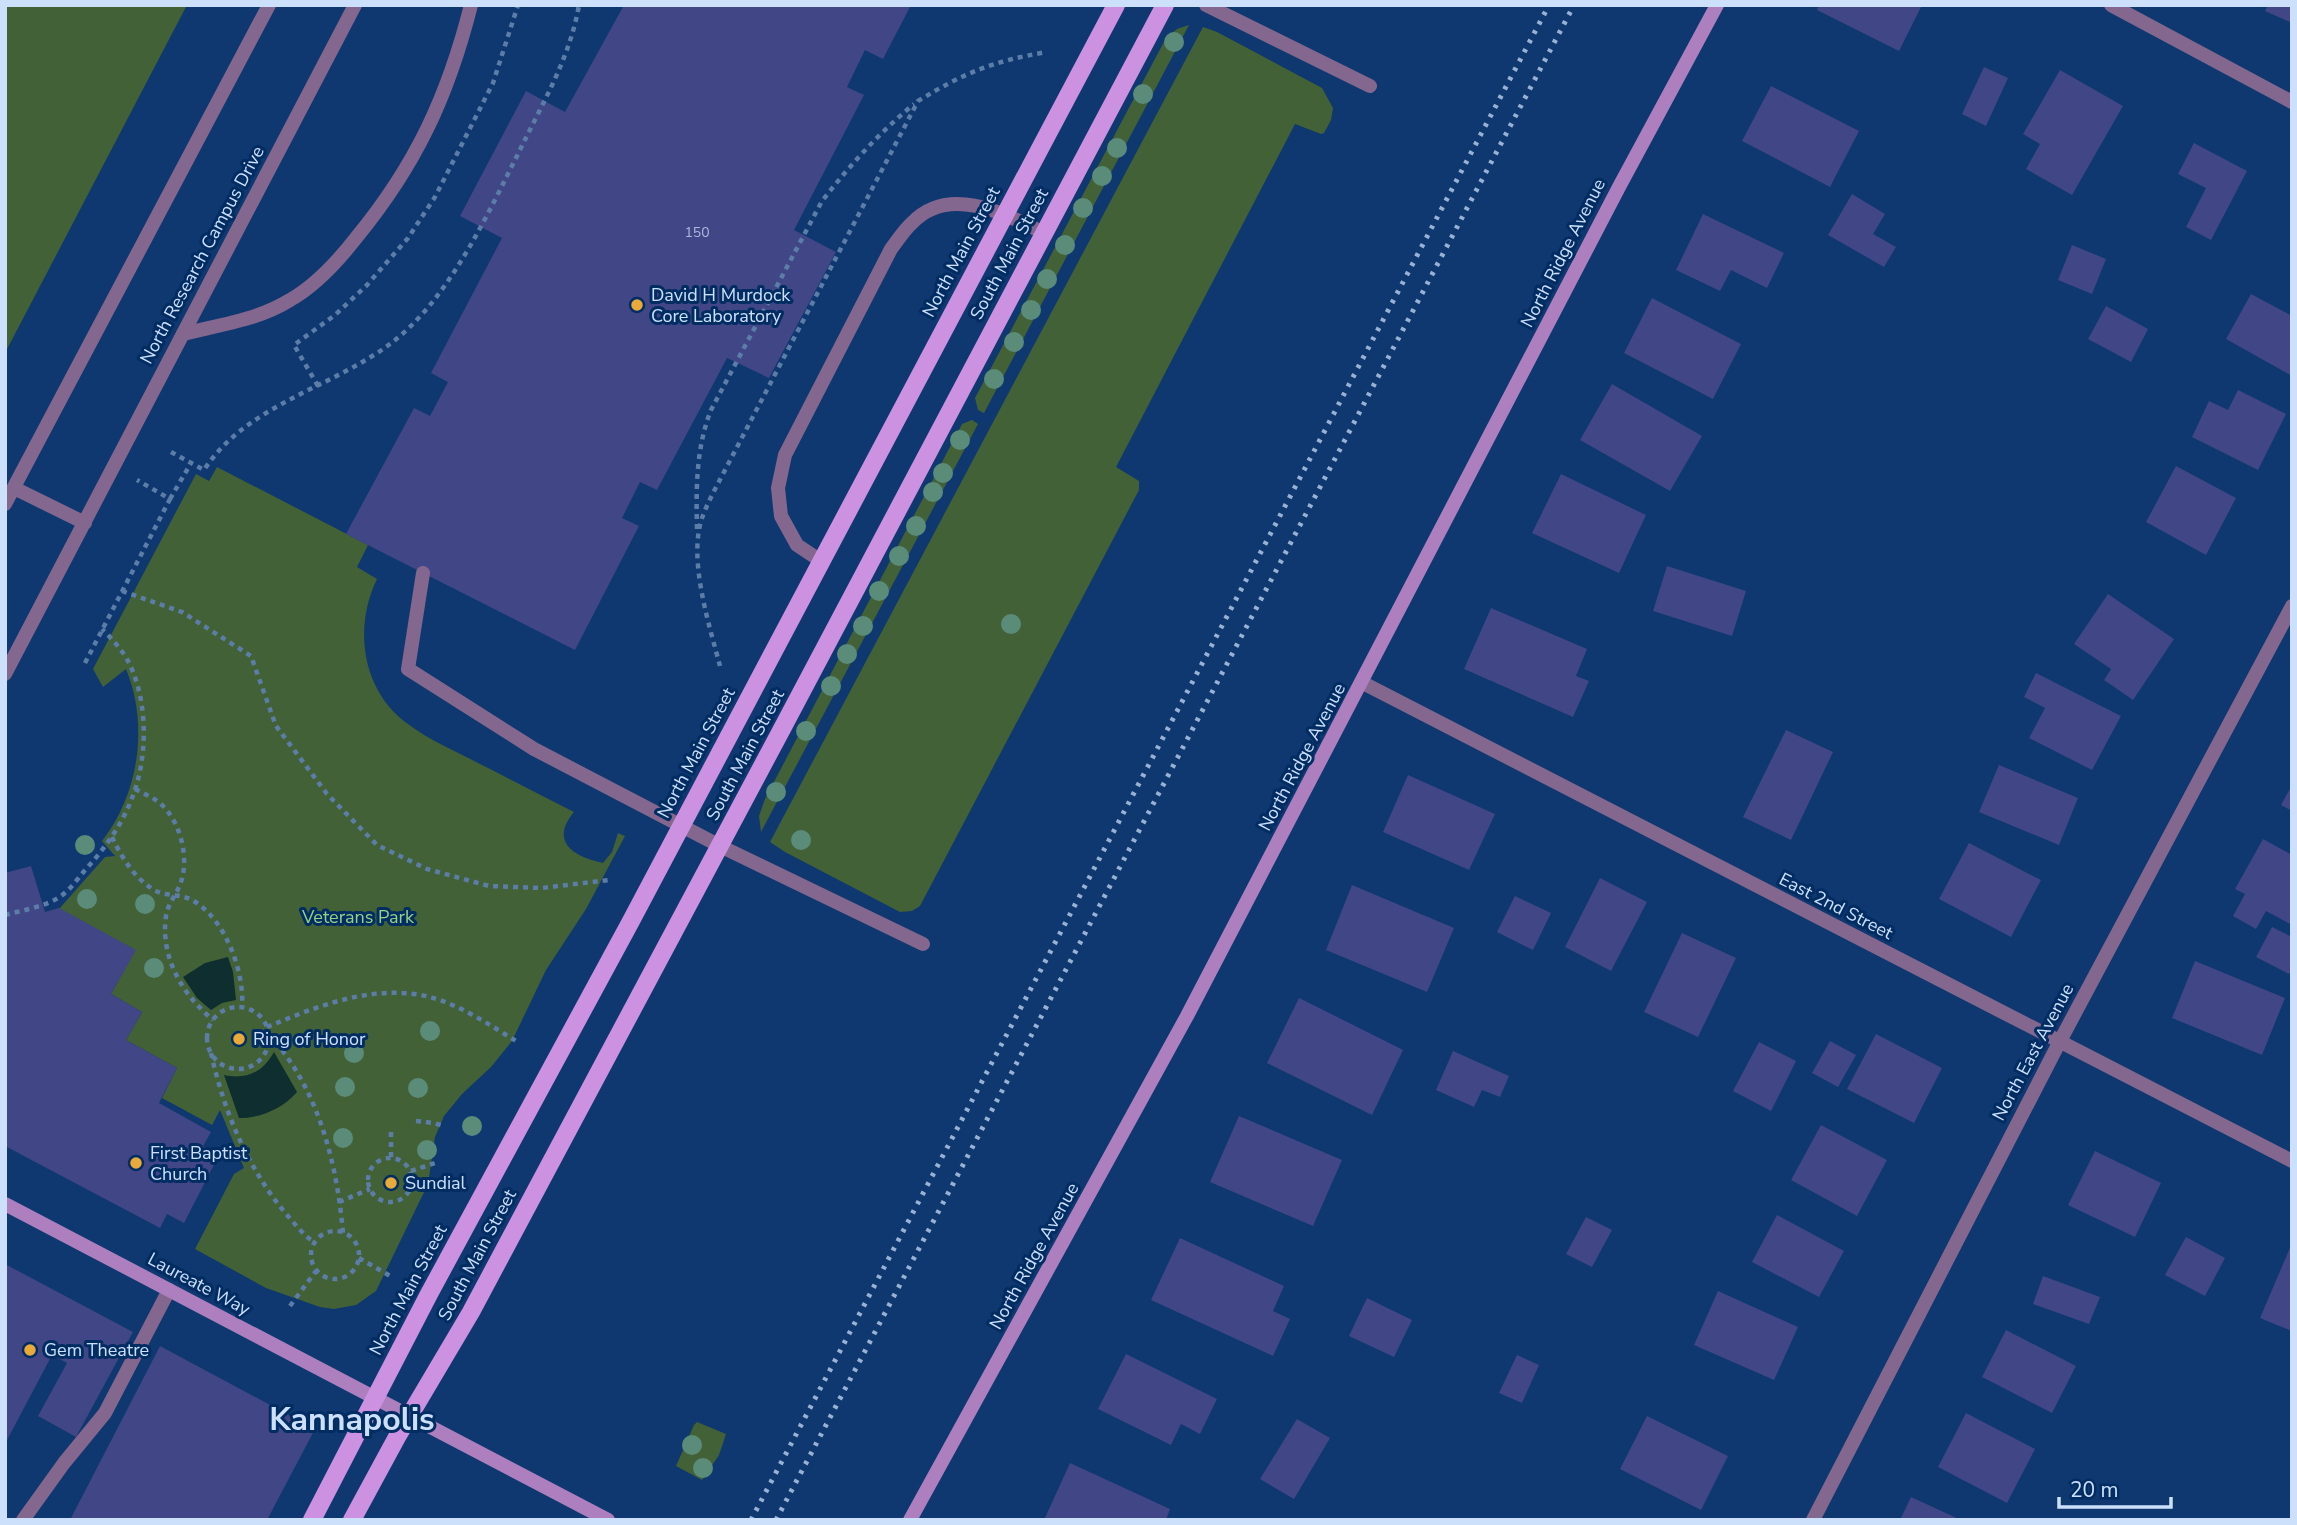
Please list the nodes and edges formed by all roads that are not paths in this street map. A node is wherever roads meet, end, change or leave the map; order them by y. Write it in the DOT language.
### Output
graph roads {
  1 [pos="269,5"];
  2 [pos="355,5"];
  3 [pos="471,5"];
  4 [pos="1116,5"];
  5 [pos="1164,5"];
  6 [pos="1206,5"];
  7 [pos="1717,5"];
  8 [pos="2112,5"];
  9 [pos="1370,86"];
  10 [pos="2292,102"];
  11 [pos="1005,214"];
  12 [pos="1044,233"];
  13 [pos="183,334"];
  14 [pos="14,488"];
  15 [pos="5,504"];
  16 [pos="85,523"];
  17 [pos="821,561"];
  18 [pos="423,573"];
  19 [pos="2292,606"];
  20 [pos="5,674"];
  21 [pos="1363,682"];
  22 [pos="681,826"];
  23 [pos="720,846"];
  24 [pos="923,944"];
  25 [pos="2059,1043"];
  26 [pos="2292,1161"];
  27 [pos="5,1204"];
  28 [pos="169,1290"];
  29 [pos="374,1397"];
  30 [pos="409,1415"];
  31 [pos="23,1520"];
  32 [pos="312,1520"];
  33 [pos="352,1520"];
  34 [pos="608,1520"];
  35 [pos="910,1520"];
  36 [pos="1813,1520"];
  1 -- 14 [label="street"];
  2 -- 13 [label="street, North Research Campus Drive"];
  3 -- 13 [label="street"];
  4 -- 11 [label="main road, North Main Street"];
  5 -- 12 [label="main road, South Main Street"];
  6 -- 9 [label="street"];
  7 -- 21 [label="street, North Ridge Avenue"];
  8 -- 10 [label="street"];
  11 -- 12 [label="street"];
  11 -- 17 [label="main road, North Main Street"];
  11 -- 17 [label="street"];
  12 -- 23 [label="main road, South Main Street"];
  13 -- 16 [label="street, North Research Campus Drive"];
  14 -- 15 [label="street"];
  14 -- 16 [label="street"];
  16 -- 20 [label="street, North Research Campus Drive"];
  17 -- 22 [label="main road, North Main Street"];
  18 -- 22 [label="street"];
  19 -- 25 [label="street, North East Avenue"];
  21 -- 25 [label="street, East 2nd Street"];
  21 -- 35 [label="street, North Ridge Avenue"];
  22 -- 23 [label="street"];
  22 -- 29 [label="main road, North Main Street"];
  23 -- 24 [label="street"];
  23 -- 30 [label="main road, South Main Street"];
  25 -- 26 [label="street, East 2nd Street"];
  25 -- 36 [label="street, North East Avenue"];
  27 -- 28 [label="street, Laureate Way"];
  28 -- 29 [label="street, Laureate Way"];
  28 -- 31 [label="street"];
  29 -- 30 [label="street, Laureate Way"];
  29 -- 32 [label="main road, North Main Street"];
  30 -- 33 [label="main road, South Main Street"];
  30 -- 34 [label="street, Laureate Way"];
}
